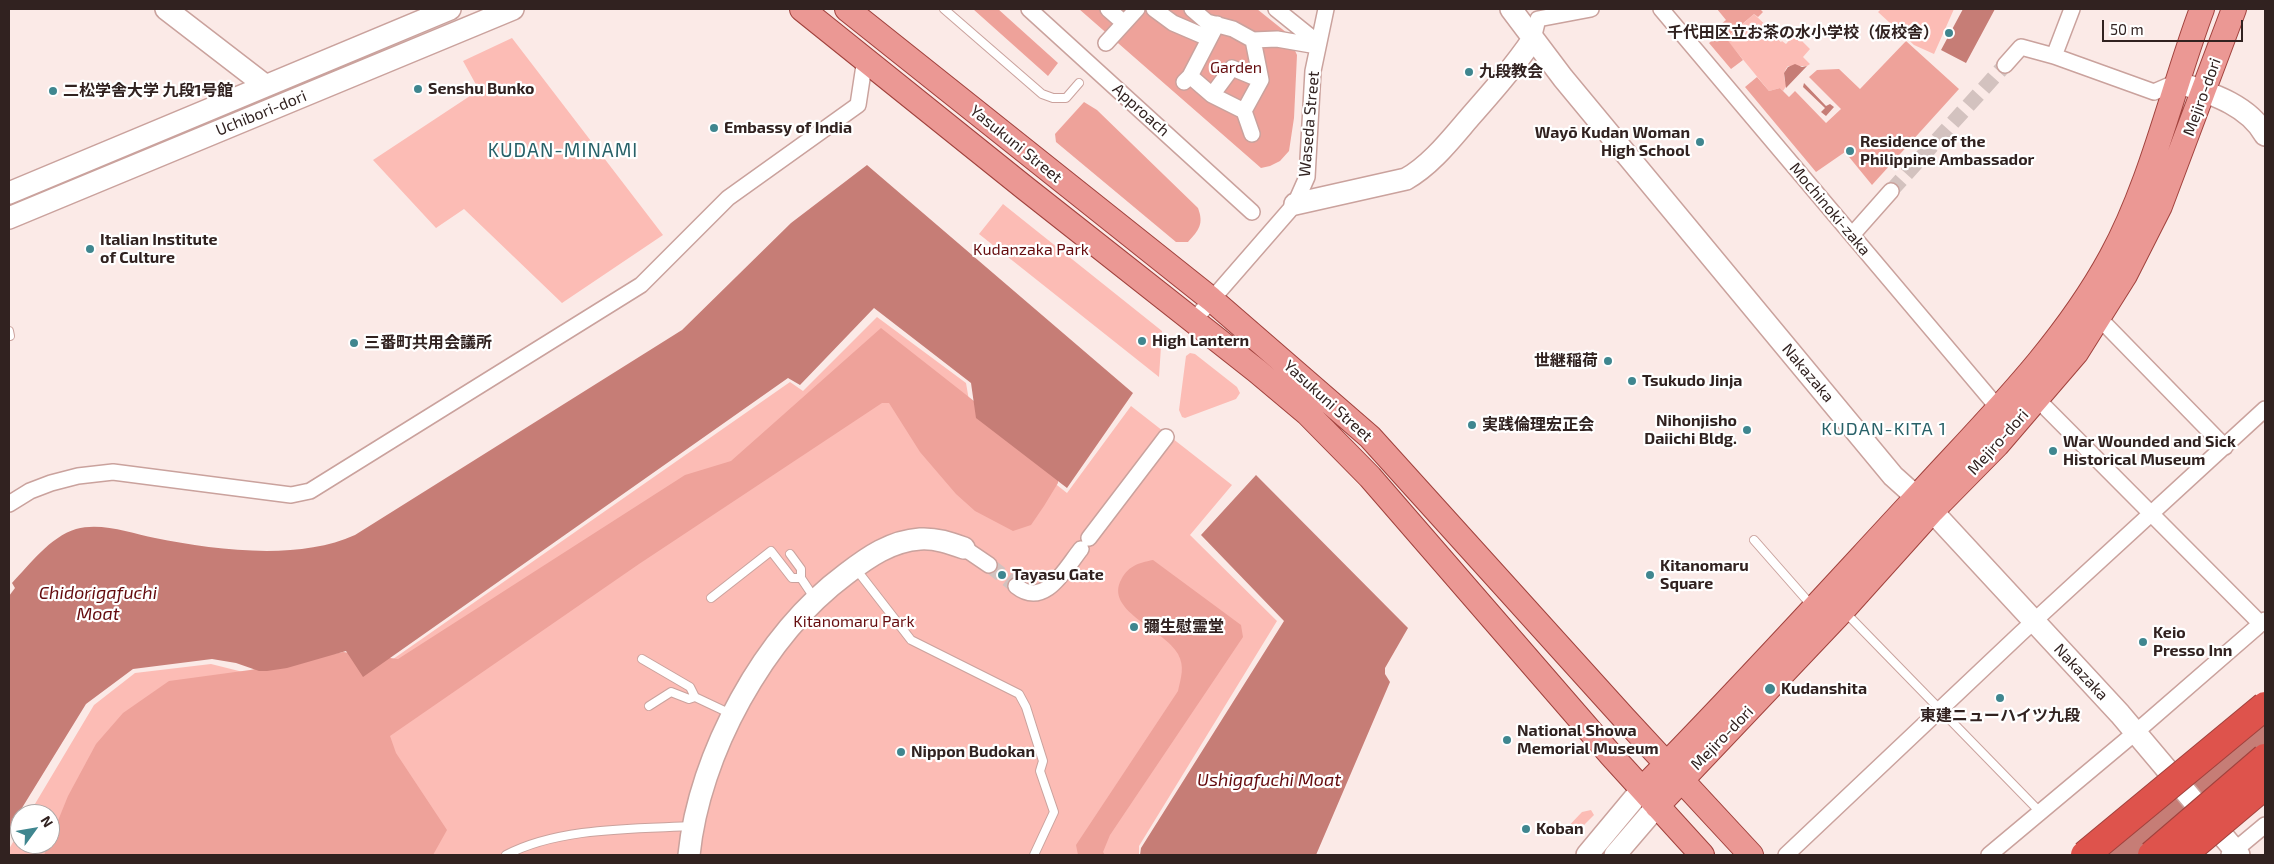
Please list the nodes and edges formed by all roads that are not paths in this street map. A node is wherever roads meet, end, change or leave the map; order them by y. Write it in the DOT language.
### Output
graph roads {
  1 [pos="166,9"];
  2 [pos="450,9"];
  3 [pos="513,9"];
  4 [pos="802,9"];
  5 [pos="847,9"];
  6 [pos="944,9"];
  7 [pos="1029,9"];
  8 [pos="1108,9"];
  9 [pos="1137,9"];
  10 [pos="1154,9"];
  11 [pos="1192,9"];
  12 [pos="1276,9"];
  13 [pos="1326,9"];
  14 [pos="1511,9"];
  15 [pos="1591,9"];
  16 [pos="1661,9"];
  17 [pos="2072,9"];
  18 [pos="2202,9"];
  19 [pos="2234,9"];
  20 [pos="1124,23"];
  21 [pos="1217,24"];
  22 [pos="1208,38"];
  23 [pos="1533,39"];
  24 [pos="1253,40"];
  25 [pos="1106,43"];
  26 [pos="1317,44"];
  27 [pos="2054,56"];
  28 [pos="865,59"];
  29 [pos="2005,64"];
  30 [pos="1262,80"];
  31 [pos="2177,82"];
  32 [pos="1079,83"];
  33 [pos="266,86"];
  34 [pos="2204,91"];
  35 [pos="1212,96"];
  36 [pos="1244,110"];
  37 [pos="1252,134"];
  38 [pos="2265,135"];
  39 [pos="1891,191"];
  40 [pos="9,193"];
  41 [pos="1295,204"];
  42 [pos="1252,212"];
  43 [pos="9,218"];
  44 [pos="1852,235"];
  45 [pos="1211,299"];
  46 [pos="2098,317"];
  47 [pos="1194,320"];
  48 [pos="2037,399"];
  49 [pos="1999,409"];
  50 [pos="2265,409"];
  51 [pos="1166,437"];
  52 [pos="2225,447"];
  53 [pos="9,504"];
  54 [pos="1924,504"];
  55 [pos="2152,512"];
  56 [pos="1754,540"];
  57 [pos="964,548"];
  58 [pos="790,554"];
  59 [pos="989,565"];
  60 [pos="854,567"];
  61 [pos="801,578"];
  62 [pos="1016,586"];
  63 [pos="711,598"];
  64 [pos="816,600"];
  65 [pos="1832,603"];
  66 [pos="2034,621"];
  67 [pos="2263,622"];
  68 [pos="642,659"];
  69 [pos="696,697"];
  70 [pos="649,706"];
  71 [pos="2265,706"];
  72 [pos="1941,710"];
  73 [pos="733,715"];
  74 [pos="2265,728"];
  75 [pos="2136,732"];
  76 [pos="2265,758"];
  77 [pos="1674,773"];
  78 [pos="2265,785"];
  79 [pos="1649,797"];
  80 [pos="2040,812"];
  81 [pos="2265,825"];
  82 [pos="693,826"];
  83 [pos="2234,854"];
  84 [pos="506,855"];
  85 [pos="689,855"];
  86 [pos="1034,855"];
  87 [pos="1587,855"];
  88 [pos="1615,855"];
  89 [pos="1702,855"];
  90 [pos="1751,855"];
  91 [pos="1786,855"];
  92 [pos="1989,855"];
  93 [pos="2085,855"];
  94 [pos="2114,855"];
  95 [pos="2152,855"];
  96 [pos="2182,855"];
  1 -- 33 [label="street"];
  2 -- 33 [label="street, Uchibori-dori"];
  3 -- 43 [label="street, Uchibori-dori"];
  4 -- 28 [label="main road, Yasukuni Street"];
  5 -- 45 [label="main road, Yasukuni Street"];
  6 -- 32 [label="lane"];
  7 -- 42 [label="street, Approach"];
  8 -- 20 [label="street"];
  9 -- 20 [label="street"];
  10 -- 22 [label="street"];
  11 -- 21 [label="street"];
  12 -- 26 [label="street"];
  13 -- 26 [label="street, Waseda Street"];
  14 -- 23 [label="street, Nakazaka"];
  15 -- 23 [label="street"];
  16 -- 44 [label="street, Mochinoki-zaka"];
  17 -- 27 [label="street"];
  18 -- 31 [label="main road, Mejiro-dori"];
  19 -- 34 [label="main road, Mejiro-dori"];
  20 -- 25 [label="street"];
  21 -- 22 [label="street"];
  21 -- 24 [label="street"];
  22 -- 35 [label="street"];
  23 -- 41 [label="street"];
  23 -- 54 [label="street, Nakazaka"];
  24 -- 26 [label="street"];
  24 -- 30 [label="street"];
  26 -- 41 [label="street, Waseda Street"];
  27 -- 29 [label="street"];
  27 -- 31 [label="street"];
  28 -- 47 [label="main road, Yasukuni Street"];
  28 -- 53 [label="street"];
  30 -- 35 [label="street"];
  30 -- 36 [label="street"];
  31 -- 34 [label="street"];
  31 -- 49 [label="main road, Mejiro-dori"];
  33 -- 40 [label="street, Uchibori-dori"];
  34 -- 38 [label="street"];
  34 -- 46 [label="main road, Mejiro-dori"];
  35 -- 36 [label="street"];
  36 -- 37 [label="street"];
  39 -- 44 [label="street"];
  41 -- 45 [label="street, Waseda Street"];
  44 -- 49 [label="street, Mochinoki-zaka"];
  45 -- 47 [label="street, Waseda Street"];
  45 -- 77 [label="main road, Yasukuni Street"];
  46 -- 48 [label="main road, Mejiro-dori"];
  46 -- 52 [label="street"];
  47 -- 79 [label="main road, Yasukuni Street"];
  48 -- 54 [label="main road, Mejiro-dori"];
  48 -- 55 [label="street"];
  49 -- 54 [label="main road, Mejiro-dori"];
  50 -- 52 [label="street"];
  51 -- 62 [label="street"];
  52 -- 55 [label="street"];
  54 -- 65 [label="main road, Mejiro-dori"];
  54 -- 66 [label="street, Nakazaka"];
  55 -- 66 [label="street"];
  55 -- 67 [label="street"];
  56 -- 65 [label="lane"];
  57 -- 59 [label="street"];
  57 -- 60 [label="street"];
  58 -- 61 [label="lane"];
  60 -- 64 [label="street"];
  60 -- 86 [label="lane"];
  61 -- 63 [label="lane"];
  61 -- 64 [label="lane"];
  64 -- 73 [label="street"];
  65 -- 72 [label="lane"];
  65 -- 77 [label="main road, Mejiro-dori"];
  66 -- 72 [label="street"];
  66 -- 75 [label="street, Nakazaka"];
  67 -- 75 [label="street"];
  68 -- 69 [label="lane"];
  69 -- 70 [label="lane"];
  69 -- 73 [label="lane"];
  71 -- 93 [label="highway, bridge"];
  72 -- 80 [label="lane"];
  72 -- 91 [label="street"];
  73 -- 82 [label="street"];
  74 -- 94 [label="highway"];
  75 -- 80 [label="street"];
  75 -- 83 [label="street, Nakazaka"];
  76 -- 95 [label="highway, bridge"];
  77 -- 79 [label="main road, Mejiro-dori"];
  77 -- 90 [label="main road, Yasukuni Street"];
  78 -- 96 [label="highway, bridge"];
  79 -- 87 [label="street"];
  79 -- 88 [label="street"];
  79 -- 89 [label="main road, Yasukuni Street"];
  80 -- 92 [label="street"];
  81 -- 83 [label="street"];
  82 -- 84 [label="lane"];
  82 -- 85 [label="street"];
}
